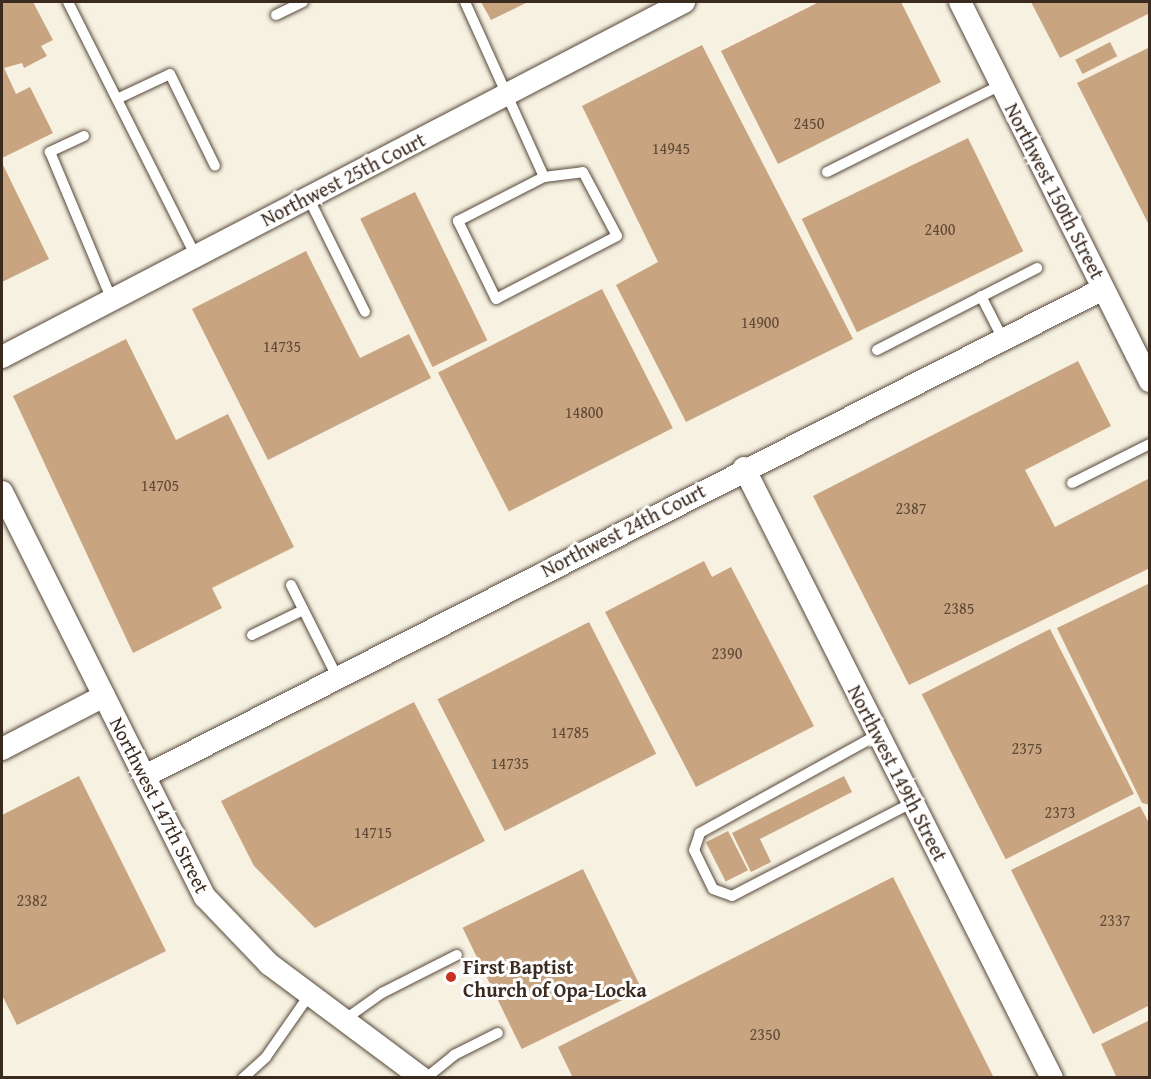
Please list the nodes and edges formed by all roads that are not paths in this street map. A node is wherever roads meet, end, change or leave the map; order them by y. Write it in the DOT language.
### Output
graph roads {
  1 [pos="68,2"];
  2 [pos="303,2"];
  3 [pos="465,2"];
  4 [pos="684,2"];
  5 [pos="960,2"];
  6 [pos="276,15"];
  7 [pos="1001,85"];
  8 [pos="504,96"];
  9 [pos="119,98"];
  10 [pos="84,136"];
  11 [pos="215,166"];
  12 [pos="827,172"];
  13 [pos="544,177"];
  14 [pos="308,196"];
  15 [pos="196,256"];
  16 [pos="1037,268"];
  17 [pos="1103,289"];
  18 [pos="981,296"];
  19 [pos="112,300"];
  20 [pos="365,312"];
  21 [pos="1003,339"];
  22 [pos="877,350"];
  23 [pos="2,357"];
  24 [pos="1149,381"];
  25 [pos="1149,444"];
  26 [pos="744,468"];
  27 [pos="1072,483"];
  28 [pos="2,492"];
  29 [pos="291,585"];
  30 [pos="303,610"];
  31 [pos="252,635"];
  32 [pos="337,677"];
  33 [pos="104,696"];
  34 [pos="879,734"];
  35 [pos="2,749"];
  36 [pos="145,776"];
  37 [pos="913,802"];
  38 [pos="457,955"];
  39 [pos="310,994"];
  40 [pos="344,1020"];
  41 [pos="498,1033"];
  42 [pos="243,1077"];
  43 [pos="424,1077"];
  44 [pos="1052,1077"];
  1 -- 9 [label="lane"];
  2 -- 6 [label="lane"];
  3 -- 8 [label="lane"];
  4 -- 8 [label="street, Northwest 25th Court"];
  5 -- 7 [label="street, Northwest 150th Street"];
  7 -- 12 [label="lane"];
  7 -- 17 [label="street, Northwest 150th Street"];
  8 -- 13 [label="lane"];
  8 -- 14 [label="street, Northwest 25th Court"];
  9 -- 11 [label="lane"];
  9 -- 15 [label="lane"];
  10 -- 19 [label="lane"];
  13 -- 13 [label="lane"];
  14 -- 15 [label="street, Northwest 25th Court"];
  14 -- 20 [label="lane"];
  15 -- 19 [label="street, Northwest 25th Court"];
  16 -- 18 [label="lane"];
  17 -- 21 [label="street, Northwest 24th Court"];
  17 -- 24 [label="street, Northwest 150th Street"];
  18 -- 21 [label="lane"];
  18 -- 22 [label="lane"];
  19 -- 23 [label="street, Northwest 25th Court"];
  21 -- 26 [label="street, Northwest 24th Court"];
  25 -- 27 [label="lane"];
  26 -- 32 [label="street, Northwest 24th Court"];
  26 -- 34 [label="street, Northwest 149th Street"];
  28 -- 33 [label="street, Northwest 147th Street"];
  29 -- 30 [label="lane"];
  30 -- 31 [label="lane"];
  30 -- 32 [label="lane"];
  32 -- 36 [label="street, Northwest 24th Court"];
  33 -- 35 [label="street"];
  33 -- 36 [label="street, Northwest 147th Street"];
  34 -- 37 [label="street, Northwest 149th Street"];
  34 -- 37 [label="lane"];
  36 -- 39 [label="street, Northwest 147th Street"];
  37 -- 44 [label="street, Northwest 149th Street"];
  38 -- 40 [label="lane"];
  39 -- 40 [label="street, Northwest 147th Street"];
  39 -- 42 [label="lane"];
  40 -- 43 [label="street, Northwest 147th Street"];
  41 -- 43 [label="lane"];
}
